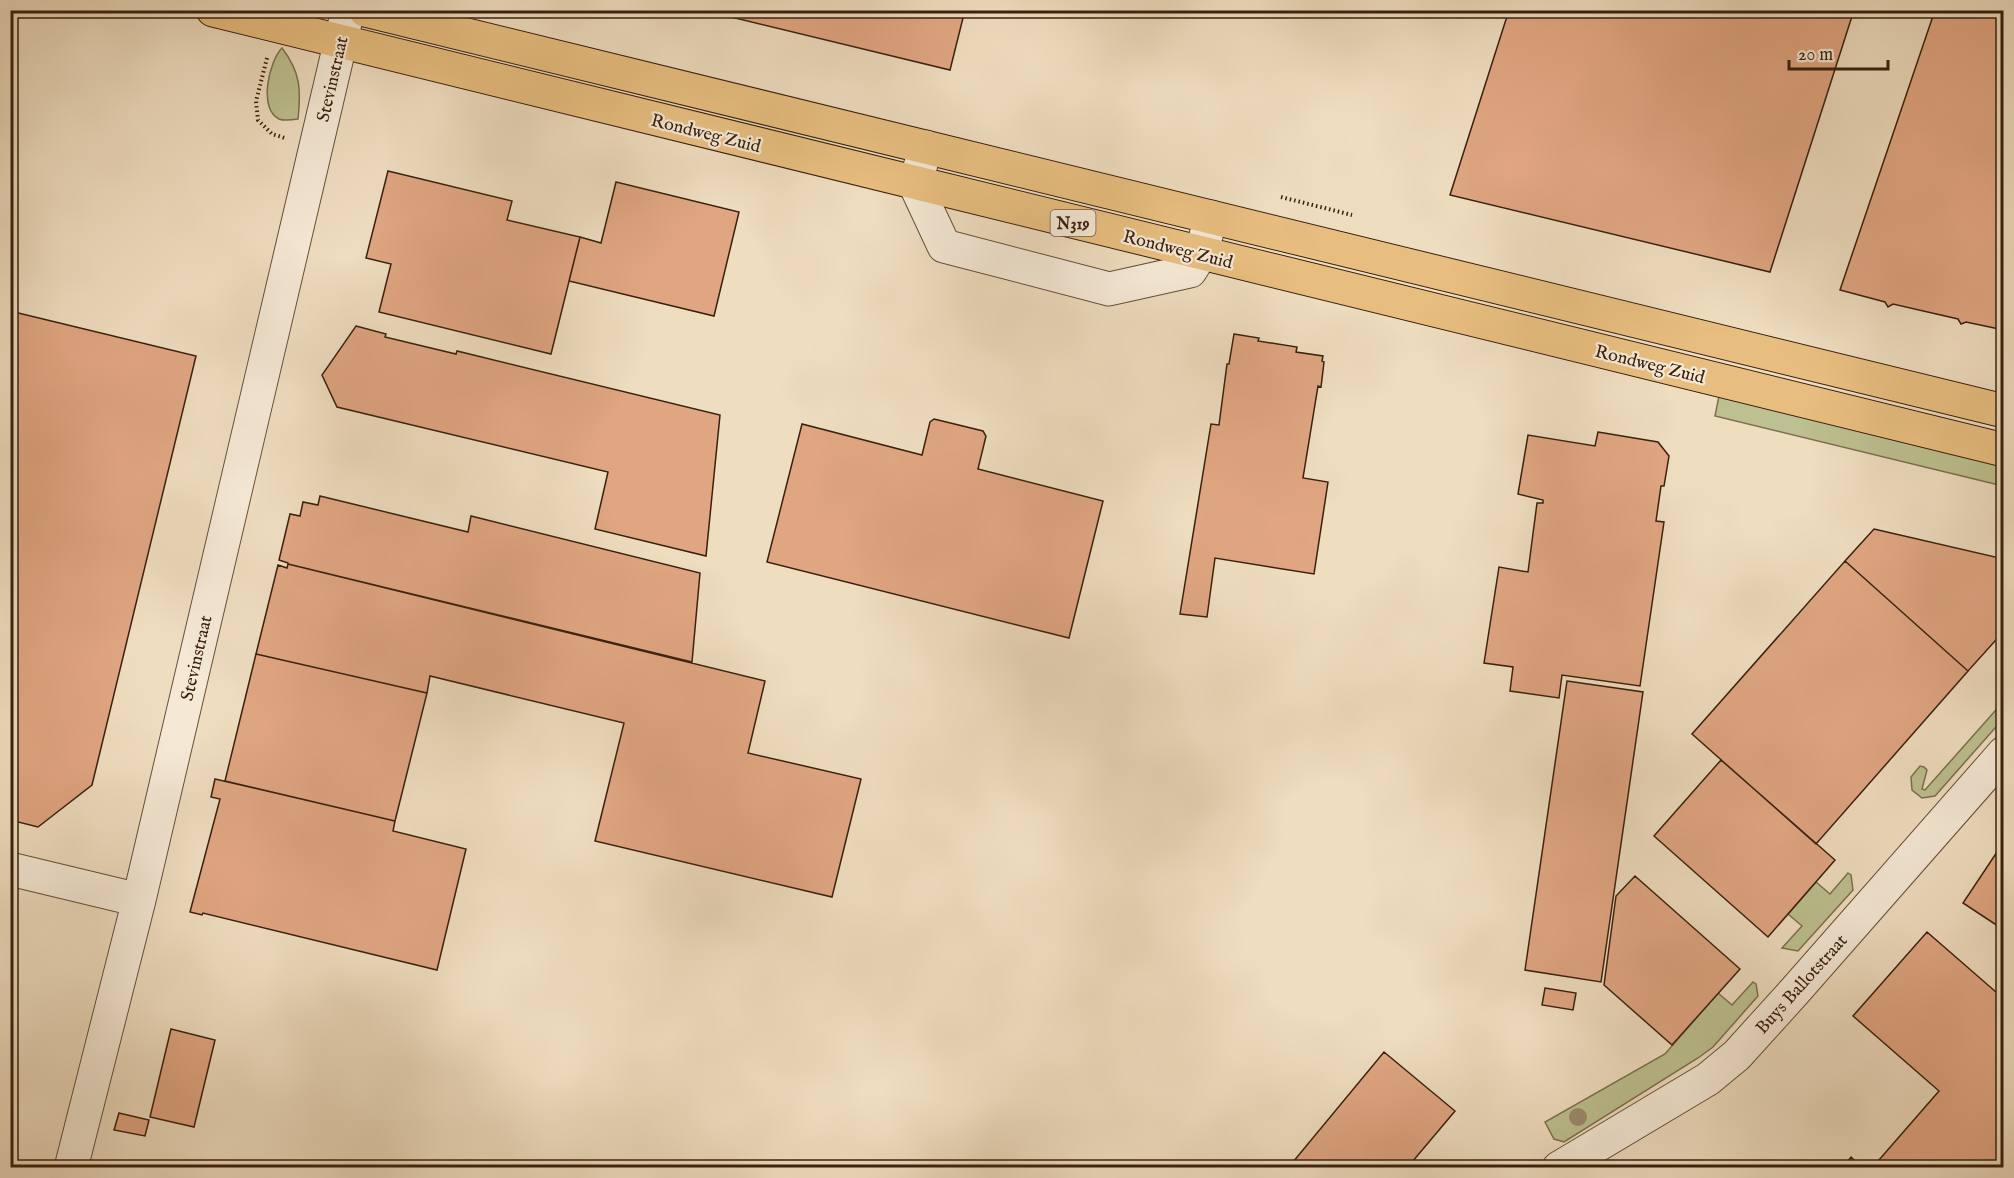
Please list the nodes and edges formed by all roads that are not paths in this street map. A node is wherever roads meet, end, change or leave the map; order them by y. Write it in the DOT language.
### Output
graph roads {
  1 [pos="213,10"];
  2 [pos="348,10"];
  3 [pos="365,10"];
  4 [pos="341,43"];
  5 [pos="926,147"];
  6 [pos="915,184"];
  7 [pos="1211,217"];
  8 [pos="1201,255"];
  9 [pos="2004,411"];
  10 [pos="2004,450"];
  11 [pos="2004,753"];
  12 [pos="10,869"];
  13 [pos="139,900"];
  14 [pos="71,1167"];
  15 [pos="1558,1167"];
  1 -- 4 [label="main road, Rondweg Zuid / N319"];
  2 -- 4 [label="street, Stevinstraat"];
  3 -- 5 [label="main road, N319"];
  4 -- 6 [label="main road, Rondweg Zuid / N319"];
  4 -- 13 [label="street, Stevinstraat"];
  5 -- 6 [label="street"];
  5 -- 7 [label="main road, N319"];
  6 -- 8 [label="main road, Rondweg Zuid / N319"];
  6 -- 8 [label="street"];
  7 -- 8 [label="street"];
  7 -- 9 [label="main road, N319"];
  8 -- 10 [label="main road, Rondweg Zuid / N319"];
  11 -- 15 [label="street, Buys Ballotstraat"];
  12 -- 13 [label="street"];
  13 -- 14 [label="street, Stevinstraat"];
}
